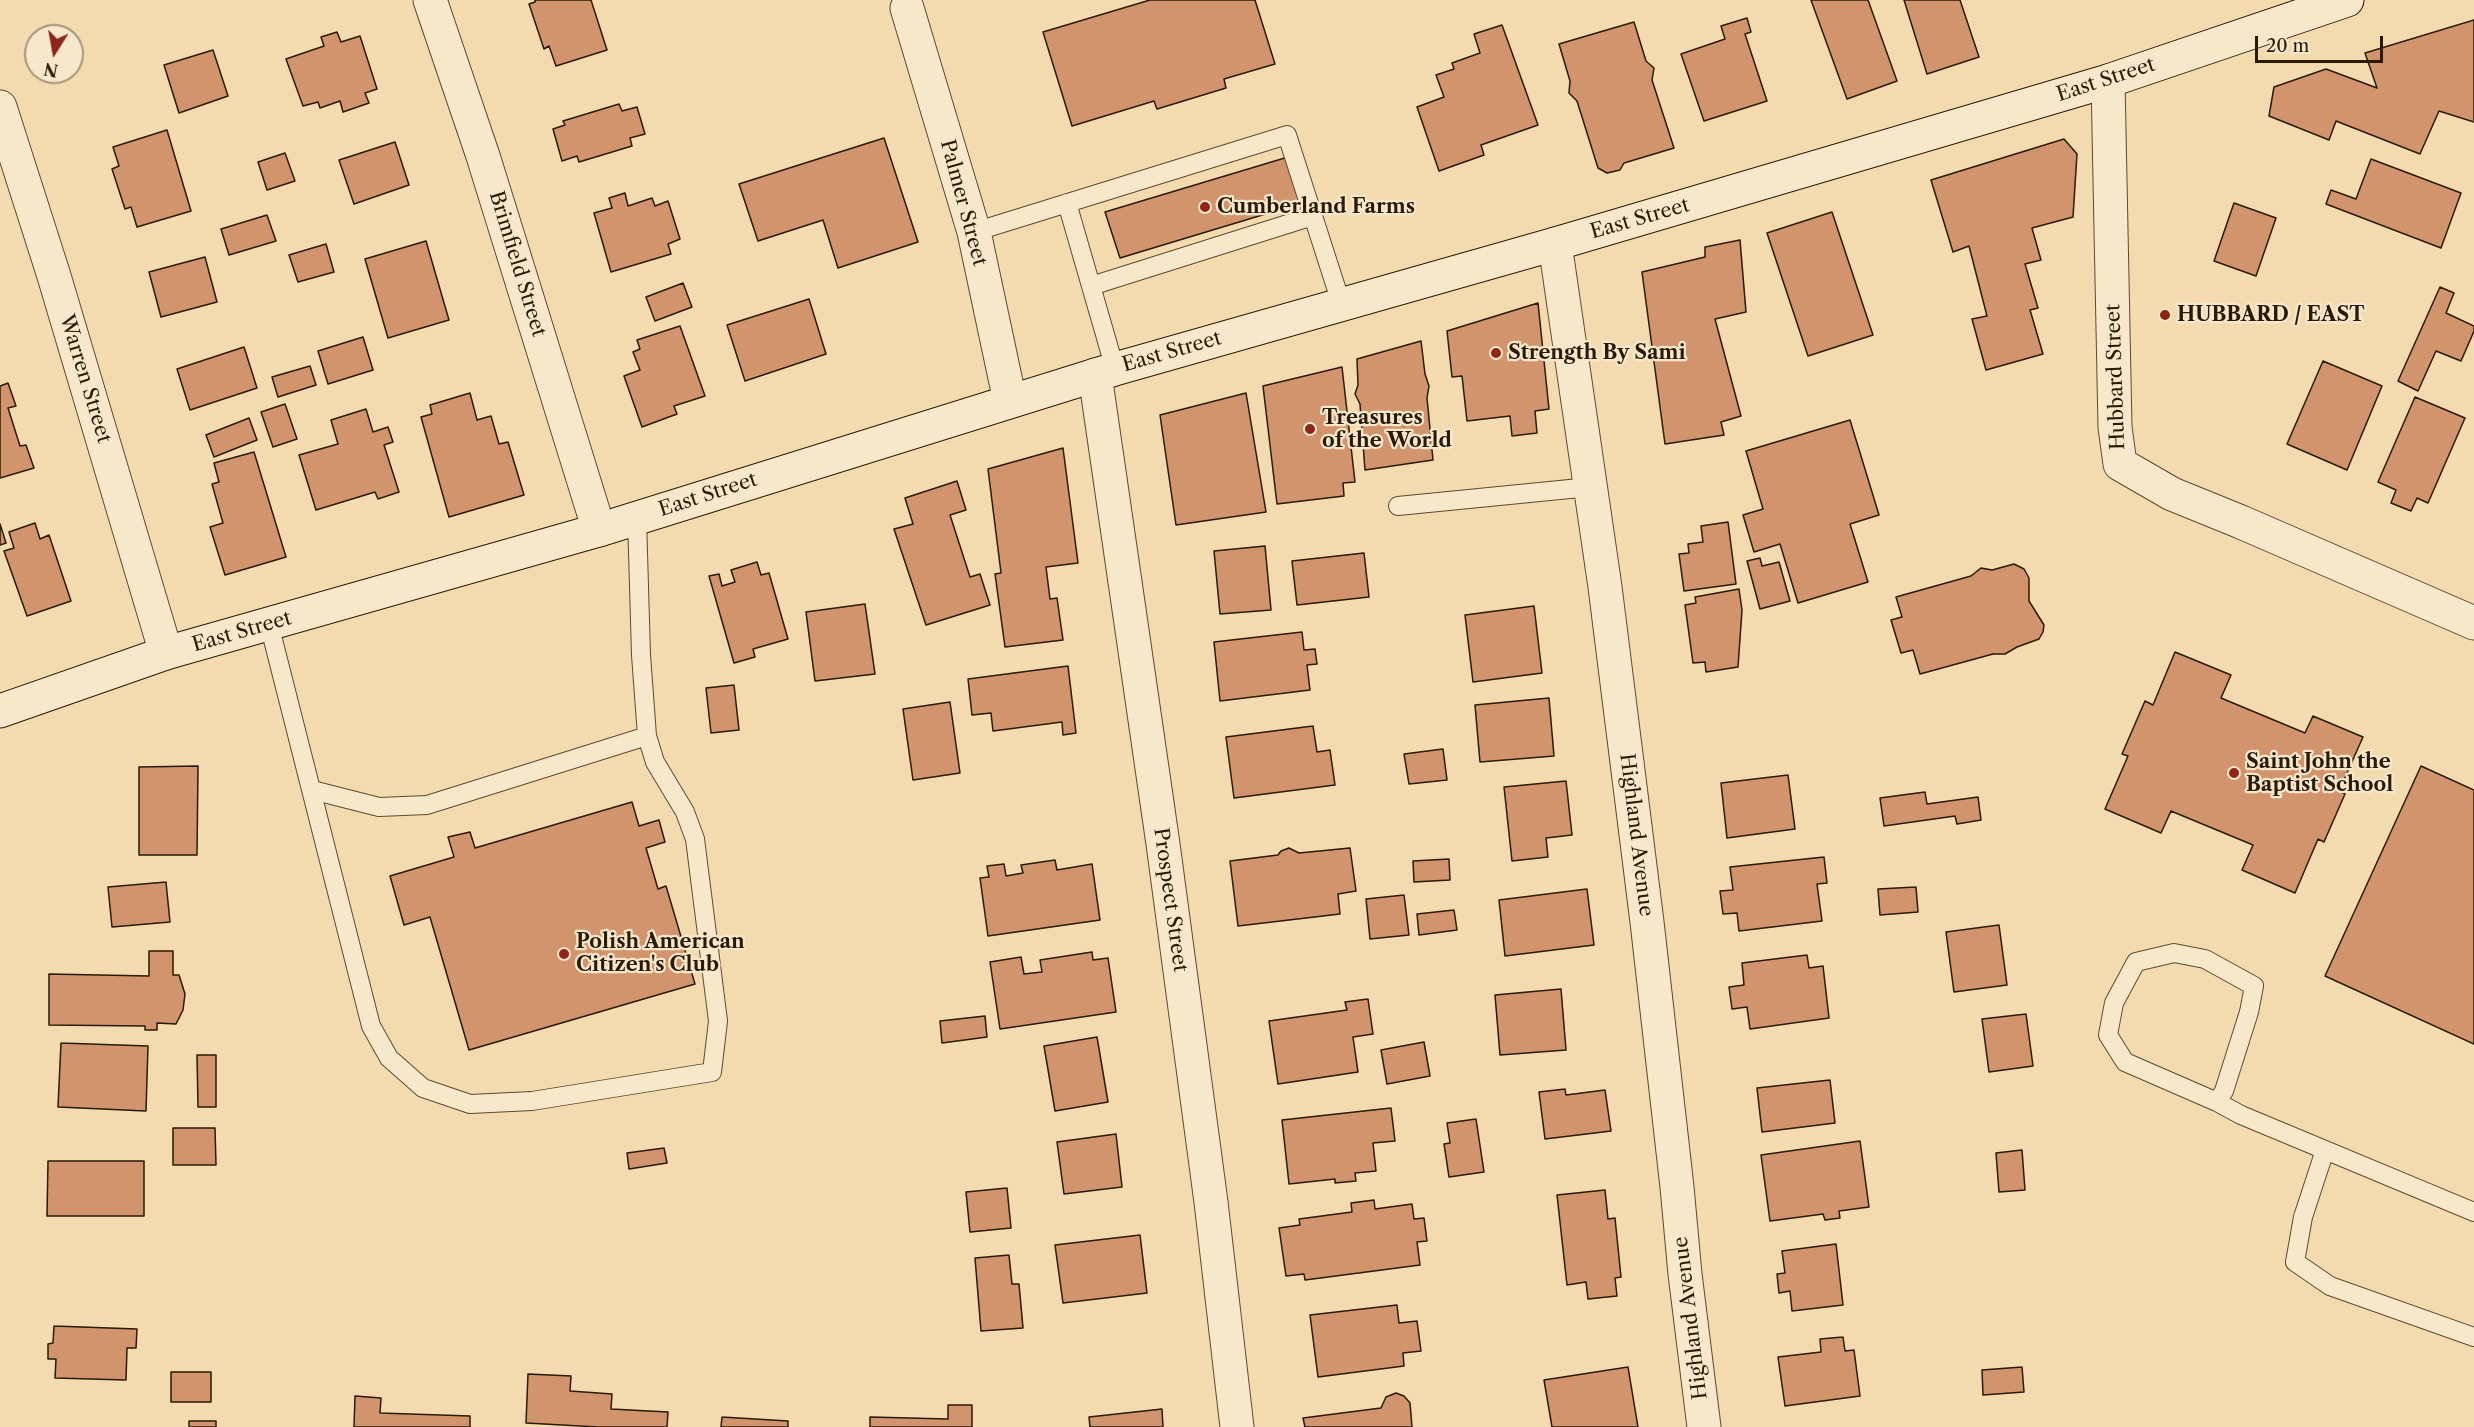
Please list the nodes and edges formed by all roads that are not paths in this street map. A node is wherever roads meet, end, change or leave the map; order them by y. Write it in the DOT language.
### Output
graph roads {
  1 [pos="429,0"];
  2 [pos="2347,0"];
  3 [pos="907,8"];
  4 [pos="2108,81"];
  5 [pos="0,106"];
  6 [pos="1067,203"];
  7 [pos="1313,216"];
  8 [pos="974,232"];
  9 [pos="1555,244"];
  10 [pos="1091,286"];
  11 [pos="1341,303"];
  12 [pos="1105,372"];
  13 [pos="1010,401"];
  14 [pos="1590,487"];
  15 [pos="1398,506"];
  16 [pos="637,518"];
  17 [pos="600,530"];
  18 [pos="269,624"];
  19 [pos="2474,624"];
  20 [pos="166,653"];
  21 [pos="0,711"];
  22 [pos="647,736"];
  23 [pos="312,790"];
  24 [pos="2217,1101"];
  25 [pos="2325,1150"];
  26 [pos="2474,1212"];
  27 [pos="2474,1337"];
  28 [pos="1238,1427"];
  29 [pos="1704,1427"];
  1 -- 17 [label="street, Brimfield Street"];
  2 -- 4 [label="street, East Street"];
  3 -- 8 [label="street, Palmer Street"];
  4 -- 9 [label="street, East Street"];
  4 -- 19 [label="street, Hubbard Street"];
  5 -- 20 [label="street, Warren Street"];
  6 -- 7 [label="lane"];
  6 -- 8 [label="lane"];
  6 -- 10 [label="lane"];
  7 -- 10 [label="lane"];
  7 -- 11 [label="lane"];
  8 -- 13 [label="street, Palmer Street"];
  9 -- 11 [label="street, East Street"];
  9 -- 14 [label="street, Highland Avenue"];
  10 -- 12 [label="lane"];
  11 -- 12 [label="street, East Street"];
  12 -- 13 [label="street, East Street"];
  12 -- 28 [label="street, Prospect Street"];
  13 -- 16 [label="street, East Street"];
  14 -- 15 [label="lane"];
  14 -- 29 [label="street, Highland Avenue"];
  16 -- 17 [label="street, East Street"];
  16 -- 22 [label="lane"];
  17 -- 18 [label="street, East Street"];
  18 -- 20 [label="street, East Street"];
  18 -- 23 [label="lane"];
  20 -- 21 [label="street, East Street"];
  22 -- 23 [label="lane"];
  22 -- 23 [label="lane"];
  24 -- 24 [label="lane"];
  24 -- 25 [label="lane"];
  25 -- 26 [label="lane"];
  25 -- 27 [label="lane"];
}
